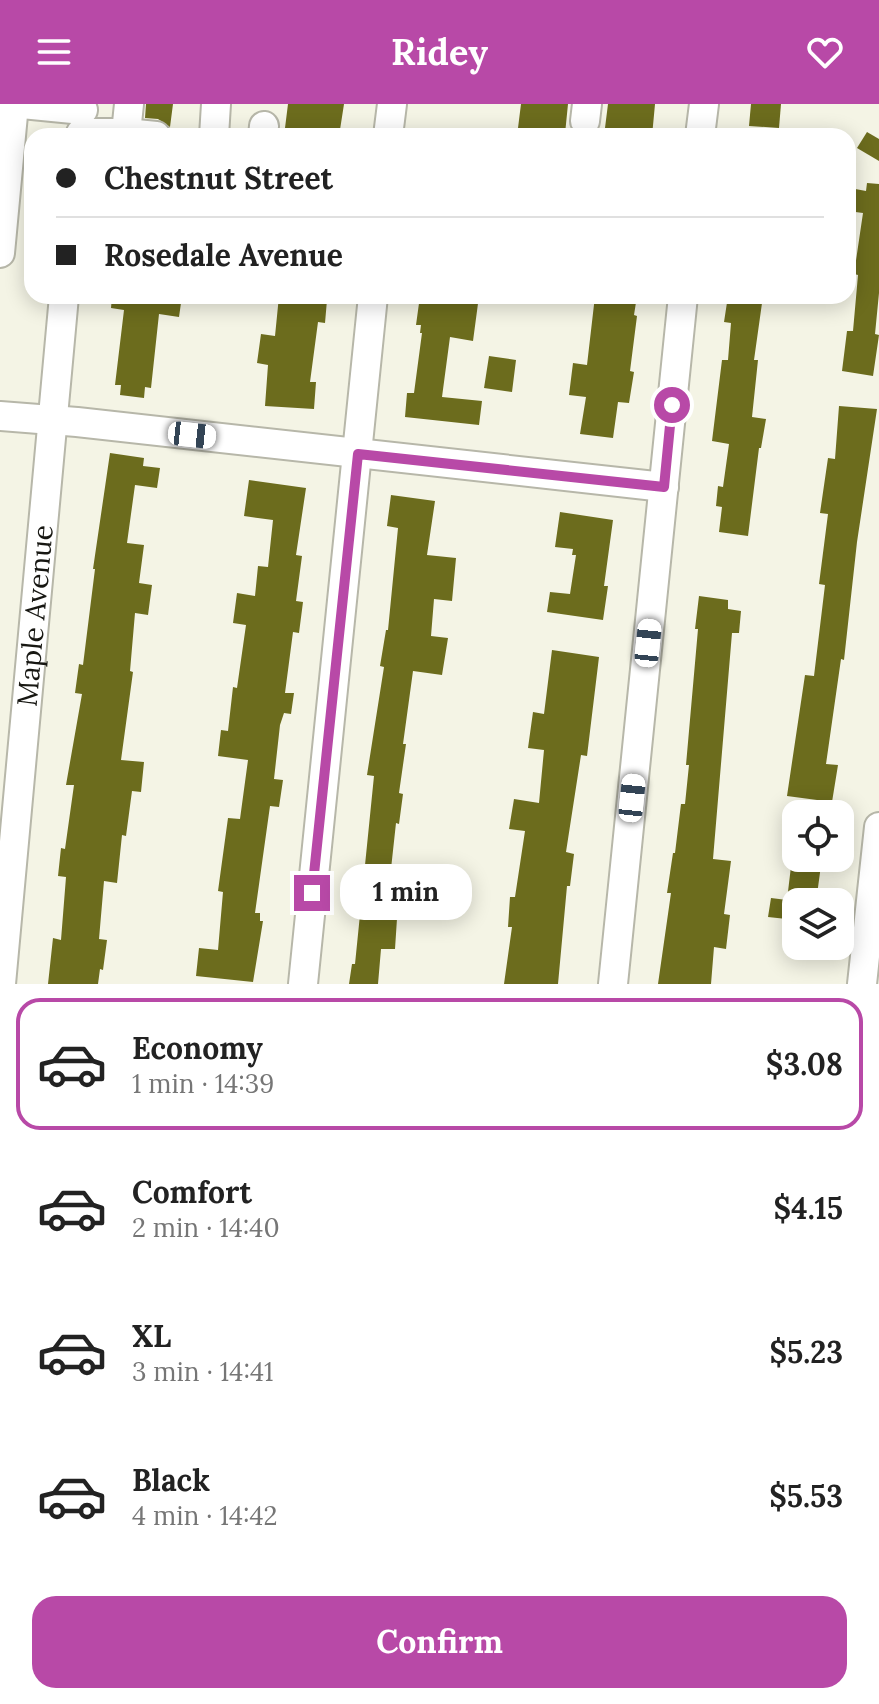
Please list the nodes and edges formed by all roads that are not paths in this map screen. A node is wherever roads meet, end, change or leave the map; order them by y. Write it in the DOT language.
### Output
graph roads {
  1 [pos="14,104"];
  2 [pos="22,104"];
  3 [pos="129,104"];
  4 [pos="216,104"];
  5 [pos="392,104"];
  6 [pos="704,104"];
  7 [pos="82,121"];
  8 [pos="108,128"];
  9 [pos="127,128"];
  10 [pos="214,128"];
  11 [pos="389,128"];
  12 [pos="701,128"];
  13 [pos="0,253"];
  14 [pos="63,304"];
  15 [pos="372,304"];
  16 [pos="682,304"];
  17 [pos="0,416"];
  18 [pos="52,421"];
  19 [pos="358,454"];
  20 [pos="664,487"];
  21 [pos="879,827"];
  22 [pos="1,984"];
  23 [pos="303,984"];
  24 [pos="613,984"];
  25 [pos="862,984"];
  1 -- 13 [label="street"];
  2 -- 7 [label="street"];
  3 -- 9 [label="street"];
  4 -- 10 [label="street"];
  5 -- 11 [label="street"];
  6 -- 12 [label="street"];
  7 -- 8 [label="street"];
  14 -- 18 [label="street, Maple Avenue"];
  15 -- 19 [label="street"];
  16 -- 20 [label="street"];
  17 -- 18 [label="street"];
  18 -- 19 [label="street"];
  18 -- 22 [label="street, Maple Avenue"];
  19 -- 20 [label="street"];
  19 -- 23 [label="street"];
  20 -- 24 [label="street"];
  21 -- 25 [label="street"];
}
